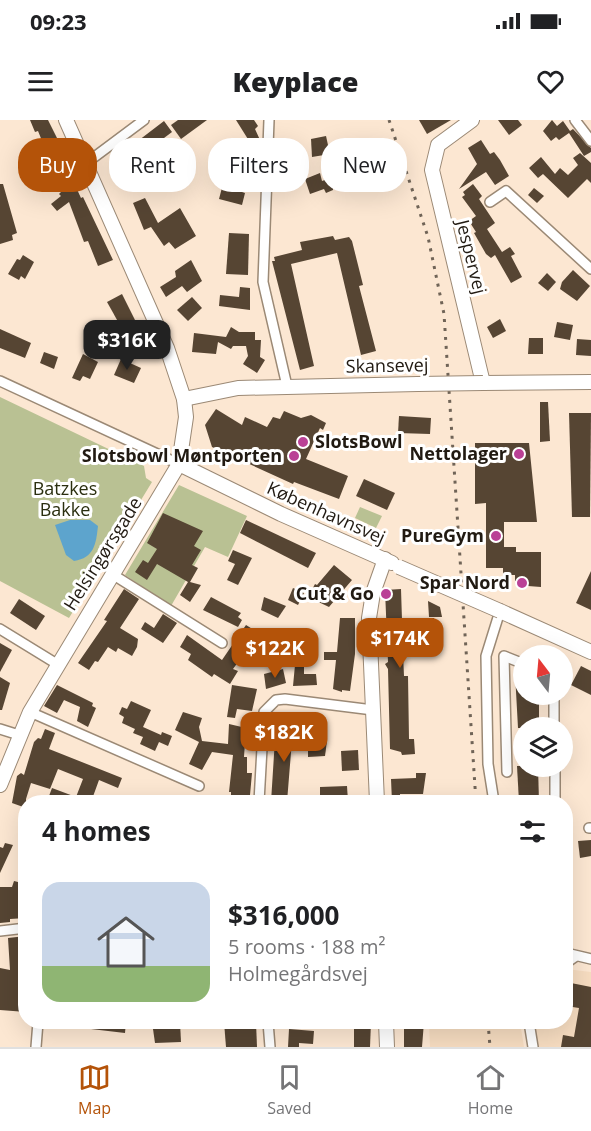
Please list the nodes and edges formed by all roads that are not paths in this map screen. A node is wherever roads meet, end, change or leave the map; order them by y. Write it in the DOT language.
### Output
graph roads {
  1 [pos="66,120"];
  2 [pos="144,120"];
  3 [pos="269,120"];
  4 [pos="472,120"];
  5 [pos="575,120"];
  6 [pos="74,138"];
  7 [pos="591,141"];
  8 [pos="97,155"];
  9 [pos="97,191"];
  10 [pos="490,202"];
  11 [pos="591,269"];
  12 [pos="0,381"];
  13 [pos="591,382"];
  14 [pos="483,383"];
  15 [pos="287,386"];
  16 [pos="184,399"];
  17 [pos="179,464"];
  18 [pos="385,559"];
  19 [pos="112,574"];
  20 [pos="500,611"];
  21 [pos="0,629"];
  22 [pos="222,643"];
  23 [pos="591,652"];
  24 [pos="513,660"];
  25 [pos="57,664"];
  26 [pos="373,710"];
  27 [pos="30,712"];
  28 [pos="0,729"];
  29 [pos="20,735"];
  30 [pos="507,772"];
  31 [pos="555,777"];
  32 [pos="0,785"];
  33 [pos="199,786"];
  34 [pos="259,795"];
  35 [pos="377,795"];
  36 [pos="493,795"];
  37 [pos="555,795"];
  38 [pos="18,929"];
  39 [pos="0,931"];
  40 [pos="573,955"];
  41 [pos="576,956"];
  42 [pos="573,958"];
  43 [pos="591,959"];
  44 [pos="37,1029"];
  45 [pos="269,1029"];
  46 [pos="386,1029"];
  47 [pos="530,1029"];
  48 [pos="36,1047"];
  49 [pos="270,1047"];
  50 [pos="387,1047"];
  51 [pos="533,1047"];
  1 -- 6 [label="street"];
  2 -- 8 [label="street"];
  3 -- 15 [label="street"];
  4 -- 14 [label="street, Jespervej"];
  5 -- 7 [label="street"];
  9 -- 16 [label="street"];
  10 -- 11 [label="street"];
  12 -- 17 [label="street"];
  13 -- 14 [label="street, Skansevej"];
  14 -- 15 [label="street, Skansevej, bridge"];
  15 -- 16 [label="street, Skansevej"];
  16 -- 17 [label="street"];
  17 -- 18 [label="street, Københavnsvej"];
  17 -- 19 [label="street, Helsingørsgade"];
  18 -- 20 [label="street, Københavnsvej, bridge"];
  18 -- 26 [label="street"];
  19 -- 22 [label="street"];
  19 -- 25 [label="street, Helsingørsgade"];
  20 -- 23 [label="street, Københavnsvej"];
  20 -- 36 [label="street"];
  21 -- 25 [label="street"];
  24 -- 30 [label="street"];
  25 -- 27 [label="street, Helsingørsgade"];
  26 -- 34 [label="street"];
  26 -- 35 [label="street"];
  27 -- 29 [label="street, Helsingørsgade"];
  27 -- 33 [label="street"];
  28 -- 29 [label="street"];
  29 -- 32 [label="street, Helsingørsgade"];
  31 -- 37 [label="street"];
  38 -- 39 [label="street"];
  40 -- 41 [label="street"];
  41 -- 42 [label="street"];
  41 -- 43 [label="street"];
  44 -- 48 [label="street"];
  45 -- 49 [label="street"];
  46 -- 50 [label="street"];
  47 -- 51 [label="street"];
}
